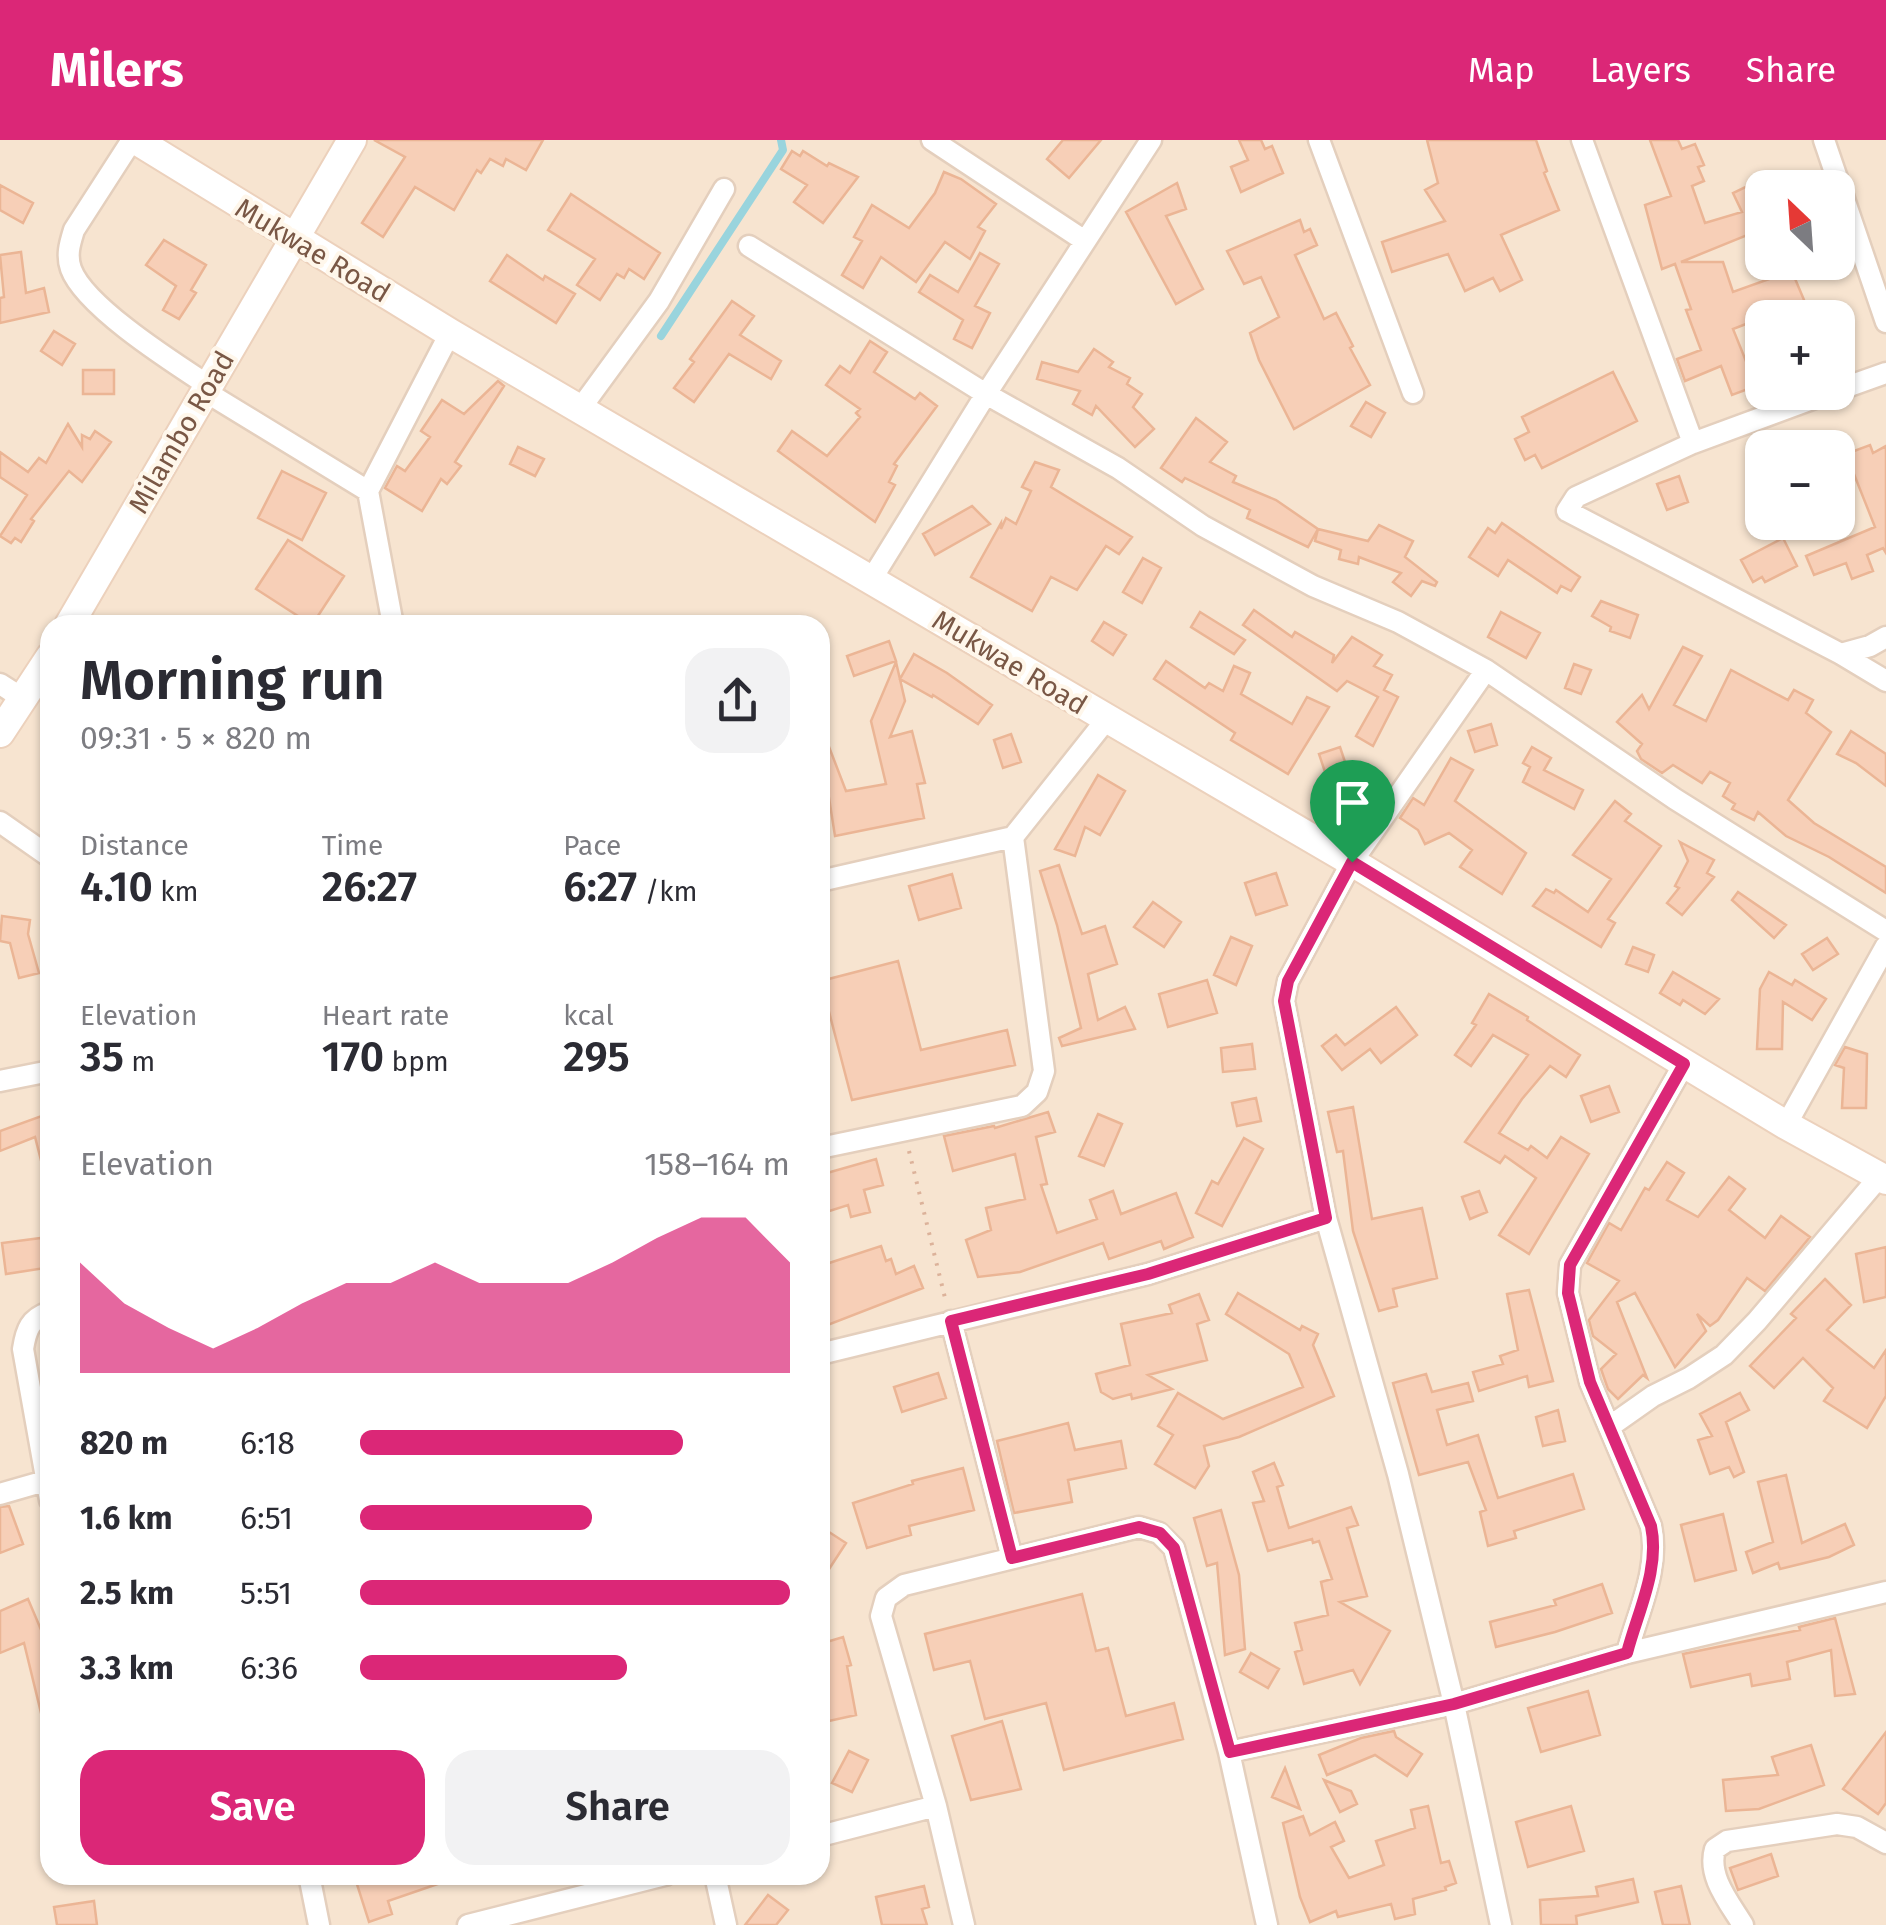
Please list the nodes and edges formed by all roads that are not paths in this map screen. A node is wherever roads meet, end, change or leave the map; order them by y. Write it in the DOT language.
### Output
graph roads {
  1 [pos="134,140"];
  2 [pos="352,140"];
  3 [pos="932,140"];
  4 [pos="1151,140"];
  5 [pos="1319,140"];
  6 [pos="1582,140"];
  7 [pos="1824,140"];
  8 [pos="724,189"];
  9 [pos="292,238"];
  10 [pos="1086,241"];
  11 [pos="749,246"];
  12 [pos="1886,322"];
  13 [pos="450,333"];
  14 [pos="1886,373"];
  15 [pos="1855,384"];
  16 [pos="207,389"];
  17 [pos="1413,393"];
  18 [pos="986,394"];
  19 [pos="580,409"];
  20 [pos="1782,410"];
  21 [pos="1693,443"];
  22 [pos="368,491"];
  23 [pos="871,580"];
  24 [pos="75,615"];
  25 [pos="391,615"];
  26 [pos="1886,637"];
  27 [pos="1841,654"];
  28 [pos="1486,670"];
  29 [pos="40,674"];
  30 [pos="1886,681"];
  31 [pos="0,684"];
  32 [pos="25,700"];
  33 [pos="1106,720"];
  34 [pos="0,733"];
  35 [pos="0,822"];
  36 [pos="1013,838"];
  37 [pos="40,850"];
  38 [pos="1352,862"];
  39 [pos="830,878"];
  40 [pos="1886,931"];
  41 [pos="1886,946"];
  42 [pos="1684,1064"];
  43 [pos="40,1074"];
  44 [pos="0,1081"];
  45 [pos="1786,1124"];
  46 [pos="830,1146"];
  47 [pos="1883,1178"];
  48 [pos="1326,1218"];
  49 [pos="40,1315"];
  50 [pos="951,1321"];
  51 [pos="830,1351"];
  52 [pos="1609,1427"];
  53 [pos="40,1451"];
  54 [pos="40,1491"];
  55 [pos="0,1494"];
  56 [pos="1012,1558"];
  57 [pos="1886,1592"];
  58 [pos="1627,1653"];
  59 [pos="1454,1704"];
  60 [pos="1230,1752"];
  61 [pos="936,1806"];
  62 [pos="830,1833"];
  63 [pos="1886,1843"];
  64 [pos="310,1885"];
  65 [pos="626,1885"];
  66 [pos="717,1885"];
  67 [pos="319,1925"];
  68 [pos="468,1925"];
  69 [pos="726,1925"];
  70 [pos="964,1925"];
  71 [pos="1267,1925"];
  72 [pos="1501,1925"];
  73 [pos="1742,1925"];
  1 -- 9 [label="street, Mukwae Road"];
  1 -- 16 [label="street"];
  2 -- 9 [label="street, Milambo Road"];
  3 -- 10 [label="street"];
  4 -- 10 [label="street"];
  5 -- 17 [label="street"];
  6 -- 21 [label="street"];
  7 -- 12 [label="street"];
  8 -- 19 [label="street"];
  9 -- 13 [label="street, Mukwae Road"];
  9 -- 16 [label="street, Milambo Road"];
  10 -- 18 [label="street"];
  11 -- 18 [label="street"];
  13 -- 19 [label="street, Mukwae Road"];
  13 -- 22 [label="street"];
  14 -- 15 [label="street"];
  16 -- 22 [label="street"];
  16 -- 24 [label="street, Milambo Road"];
  18 -- 23 [label="street"];
  18 -- 28 [label="street"];
  19 -- 23 [label="street, Mukwae Road"];
  20 -- 21 [label="street"];
  21 -- 27 [label="street"];
  22 -- 25 [label="street"];
  23 -- 33 [label="street, Mukwae Road"];
  26 -- 27 [label="street"];
  27 -- 30 [label="street"];
  28 -- 38 [label="street"];
  28 -- 40 [label="street"];
  29 -- 32 [label="street"];
  31 -- 32 [label="street"];
  32 -- 34 [label="street"];
  33 -- 36 [label="street"];
  33 -- 38 [label="street, Mukwae Road"];
  35 -- 37 [label="street"];
  36 -- 39 [label="street"];
  36 -- 46 [label="street"];
  38 -- 42 [label="street, Mukwae Road"];
  38 -- 48 [label="street"];
  41 -- 45 [label="street"];
  42 -- 45 [label="street, Mukwae Road"];
  42 -- 52 [label="street"];
  43 -- 44 [label="street"];
  45 -- 47 [label="street, Mukwae Road"];
  47 -- 52 [label="street"];
  48 -- 50 [label="street"];
  48 -- 59 [label="street"];
  49 -- 53 [label="street"];
  50 -- 51 [label="street"];
  50 -- 56 [label="street"];
  52 -- 58 [label="street"];
  54 -- 55 [label="street"];
  56 -- 60 [label="street"];
  56 -- 61 [label="street"];
  57 -- 58 [label="street"];
  58 -- 59 [label="street"];
  59 -- 60 [label="street"];
  59 -- 72 [label="street"];
  60 -- 71 [label="street"];
  61 -- 62 [label="street"];
  61 -- 70 [label="street"];
  63 -- 73 [label="street"];
  64 -- 67 [label="street"];
  65 -- 68 [label="street"];
  66 -- 69 [label="street"];
}
